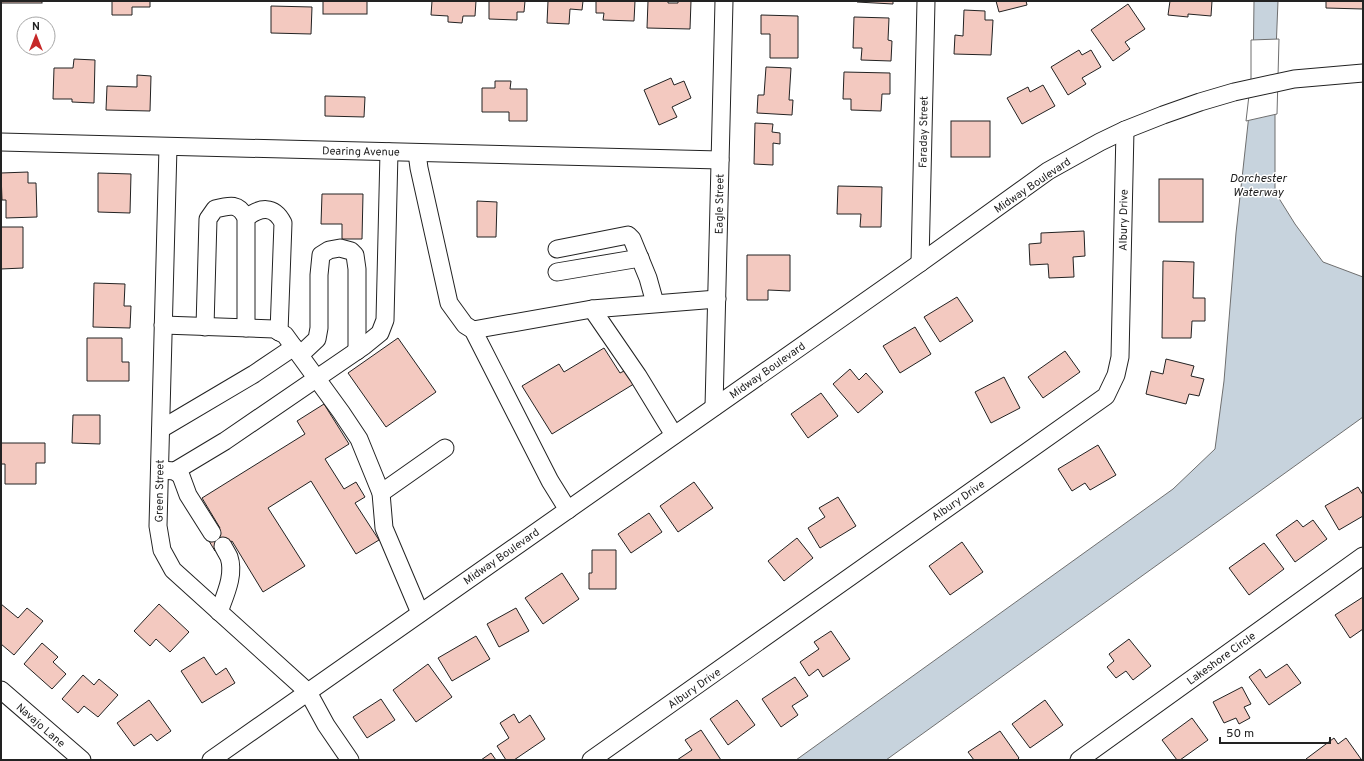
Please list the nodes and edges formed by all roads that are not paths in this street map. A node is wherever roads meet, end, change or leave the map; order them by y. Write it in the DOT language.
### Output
graph roads {
  1 [pos="724,1"];
  2 [pos="926,1"];
  3 [pos="1363,73"];
  4 [pos="1125,130"];
  5 [pos="1,142"];
  6 [pos="168,147"];
  7 [pos="389,152"];
  8 [pos="417,153"];
  9 [pos="720,160"];
  10 [pos="246,218"];
  11 [pos="557,249"];
  12 [pos="640,258"];
  13 [pos="920,263"];
  14 [pos="557,272"];
  15 [pos="717,300"];
  16 [pos="655,303"];
  17 [pos="592,308"];
  18 [pos="163,325"];
  19 [pos="205,327"];
  20 [pos="246,328"];
  21 [pos="474,330"];
  22 [pos="279,332"];
  23 [pos="297,351"];
  24 [pos="357,351"];
  25 [pos="317,379"];
  26 [pos="714,407"];
  27 [pos="160,429"];
  28 [pos="674,435"];
  29 [pos="444,448"];
  30 [pos="167,471"];
  31 [pos="381,493"];
  32 [pos="568,510"];
  33 [pos="212,533"];
  34 [pos="223,546"];
  35 [pos="1363,556"];
  36 [pos="219,612"];
  37 [pos="420,613"];
  38 [pos="1,690"];
  39 [pos="308,692"];
  40 [pos="82,760"];
  41 [pos="211,760"];
  42 [pos="350,760"];
  43 [pos="591,760"];
  44 [pos="1079,760"];
  1 -- 9 [label="street, Eagle Street"];
  2 -- 13 [label="street, Faraday Street"];
  3 -- 4 [label="street, Midway Boulevard"];
  4 -- 13 [label="street, Midway Boulevard"];
  4 -- 43 [label="street, Albury Drive"];
  5 -- 6 [label="street, Dearing Avenue"];
  6 -- 7 [label="street, Dearing Avenue"];
  6 -- 18 [label="street, Green Street"];
  7 -- 8 [label="street, Dearing Avenue"];
  7 -- 24 [label="street"];
  8 -- 9 [label="street, Dearing Avenue"];
  8 -- 21 [label="street"];
  9 -- 15 [label="street, Eagle Street"];
  10 -- 19 [label="street"];
  10 -- 20 [label="street"];
  10 -- 22 [label="street"];
  11 -- 12 [label="street"];
  12 -- 14 [label="street"];
  12 -- 16 [label="street"];
  13 -- 26 [label="street, Midway Boulevard"];
  15 -- 16 [label="street"];
  15 -- 26 [label="street, Eagle Street"];
  16 -- 17 [label="street"];
  17 -- 21 [label="street"];
  17 -- 28 [label="street"];
  18 -- 19 [label="street"];
  18 -- 27 [label="street, Green Street"];
  19 -- 20 [label="street"];
  20 -- 22 [label="street"];
  21 -- 32 [label="street"];
  22 -- 23 [label="street"];
  23 -- 24 [label="street"];
  23 -- 25 [label="street"];
  23 -- 27 [label="street"];
  24 -- 25 [label="street"];
  25 -- 30 [label="street"];
  25 -- 31 [label="street"];
  26 -- 28 [label="street, Midway Boulevard"];
  27 -- 30 [label="street, Green Street"];
  28 -- 32 [label="street, Midway Boulevard"];
  29 -- 31 [label="street"];
  30 -- 33 [label="street"];
  30 -- 36 [label="street, Green Street"];
  31 -- 37 [label="street"];
  32 -- 37 [label="street, Midway Boulevard"];
  34 -- 36 [label="street"];
  35 -- 44 [label="street, Lakeshore Circle"];
  36 -- 39 [label="street, Green Street"];
  37 -- 39 [label="street, Midway Boulevard"];
  38 -- 40 [label="street, Navajo Lane"];
  39 -- 41 [label="street, Midway Boulevard"];
  39 -- 42 [label="street, Green Street"];
}
